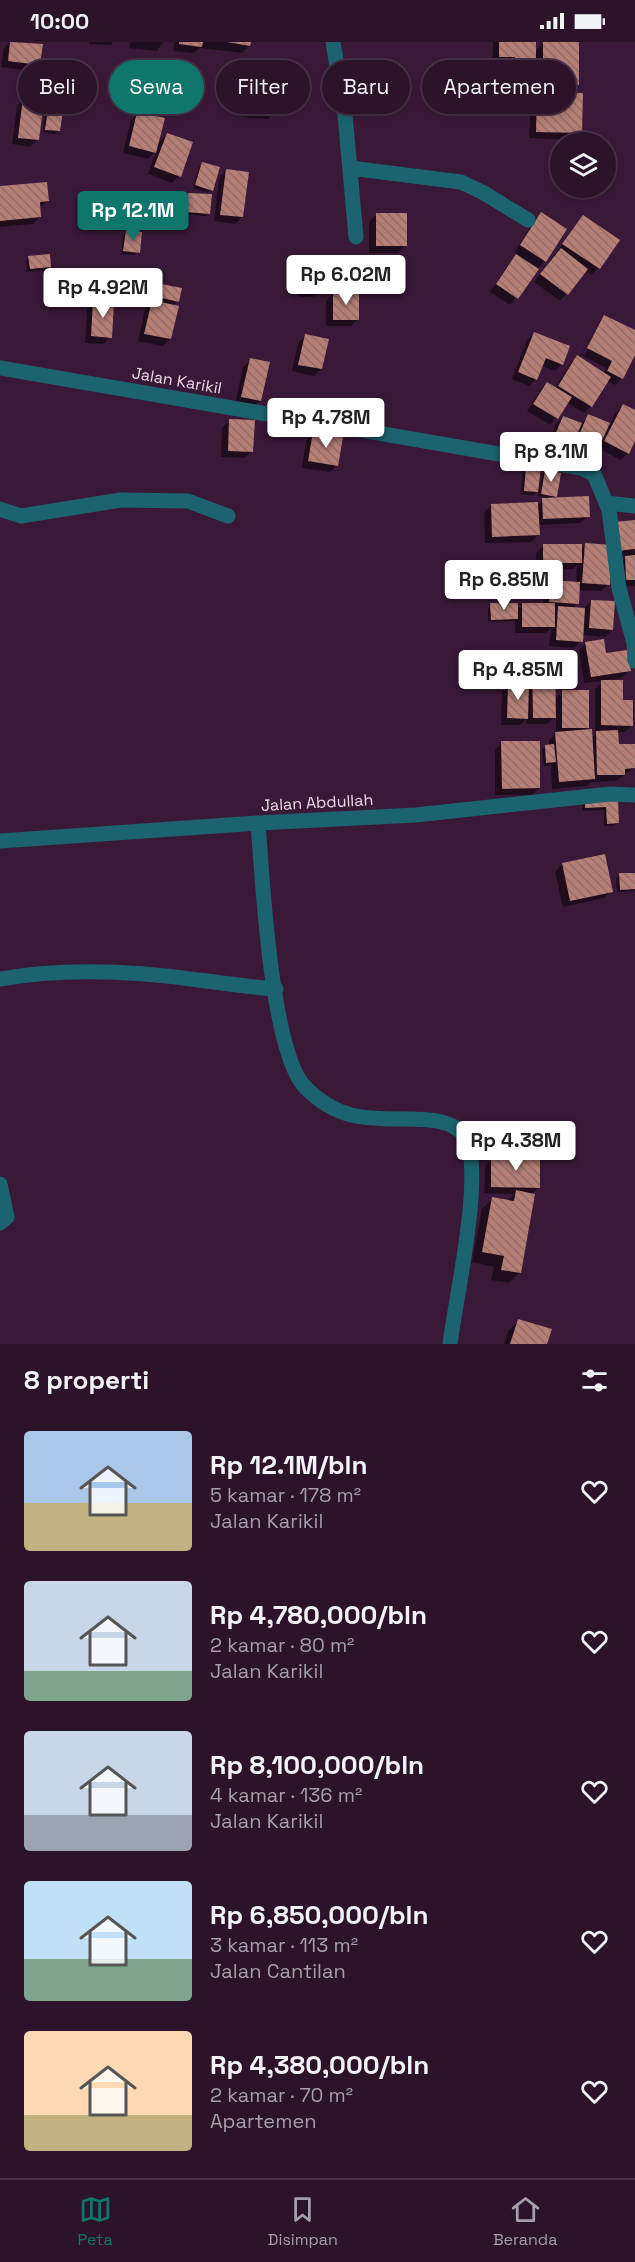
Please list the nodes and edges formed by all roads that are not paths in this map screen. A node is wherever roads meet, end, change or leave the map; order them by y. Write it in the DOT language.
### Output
graph roads {
  1 [pos="333,42"];
  2 [pos="350,168"];
  3 [pos="528,219"];
  4 [pos="356,237"];
  5 [pos="0,368"];
  6 [pos="607,503"];
  7 [pos="635,506"];
  8 [pos="0,509"];
  9 [pos="228,516"];
  10 [pos="635,644"];
  11 [pos="635,661"];
  12 [pos="635,794"];
  13 [pos="258,823"];
  14 [pos="0,841"];
  15 [pos="0,979"];
  16 [pos="276,989"];
  17 [pos="0,1184"];
  18 [pos="0,1224"];
  19 [pos="450,1344"];
  1 -- 2 [label="street"];
  2 -- 3 [label="street"];
  2 -- 4 [label="street"];
  5 -- 6 [label="street, Jalan Karikil"];
  6 -- 7 [label="street"];
  6 -- 10 [label="street"];
  8 -- 9 [label="street"];
  10 -- 11 [label="street"];
  12 -- 13 [label="street, Jalan Abdullah"];
  13 -- 14 [label="street, Jalan Abdullah"];
  13 -- 16 [label="street"];
  15 -- 16 [label="street"];
  16 -- 19 [label="street"];
  17 -- 18 [label="street"];
}
